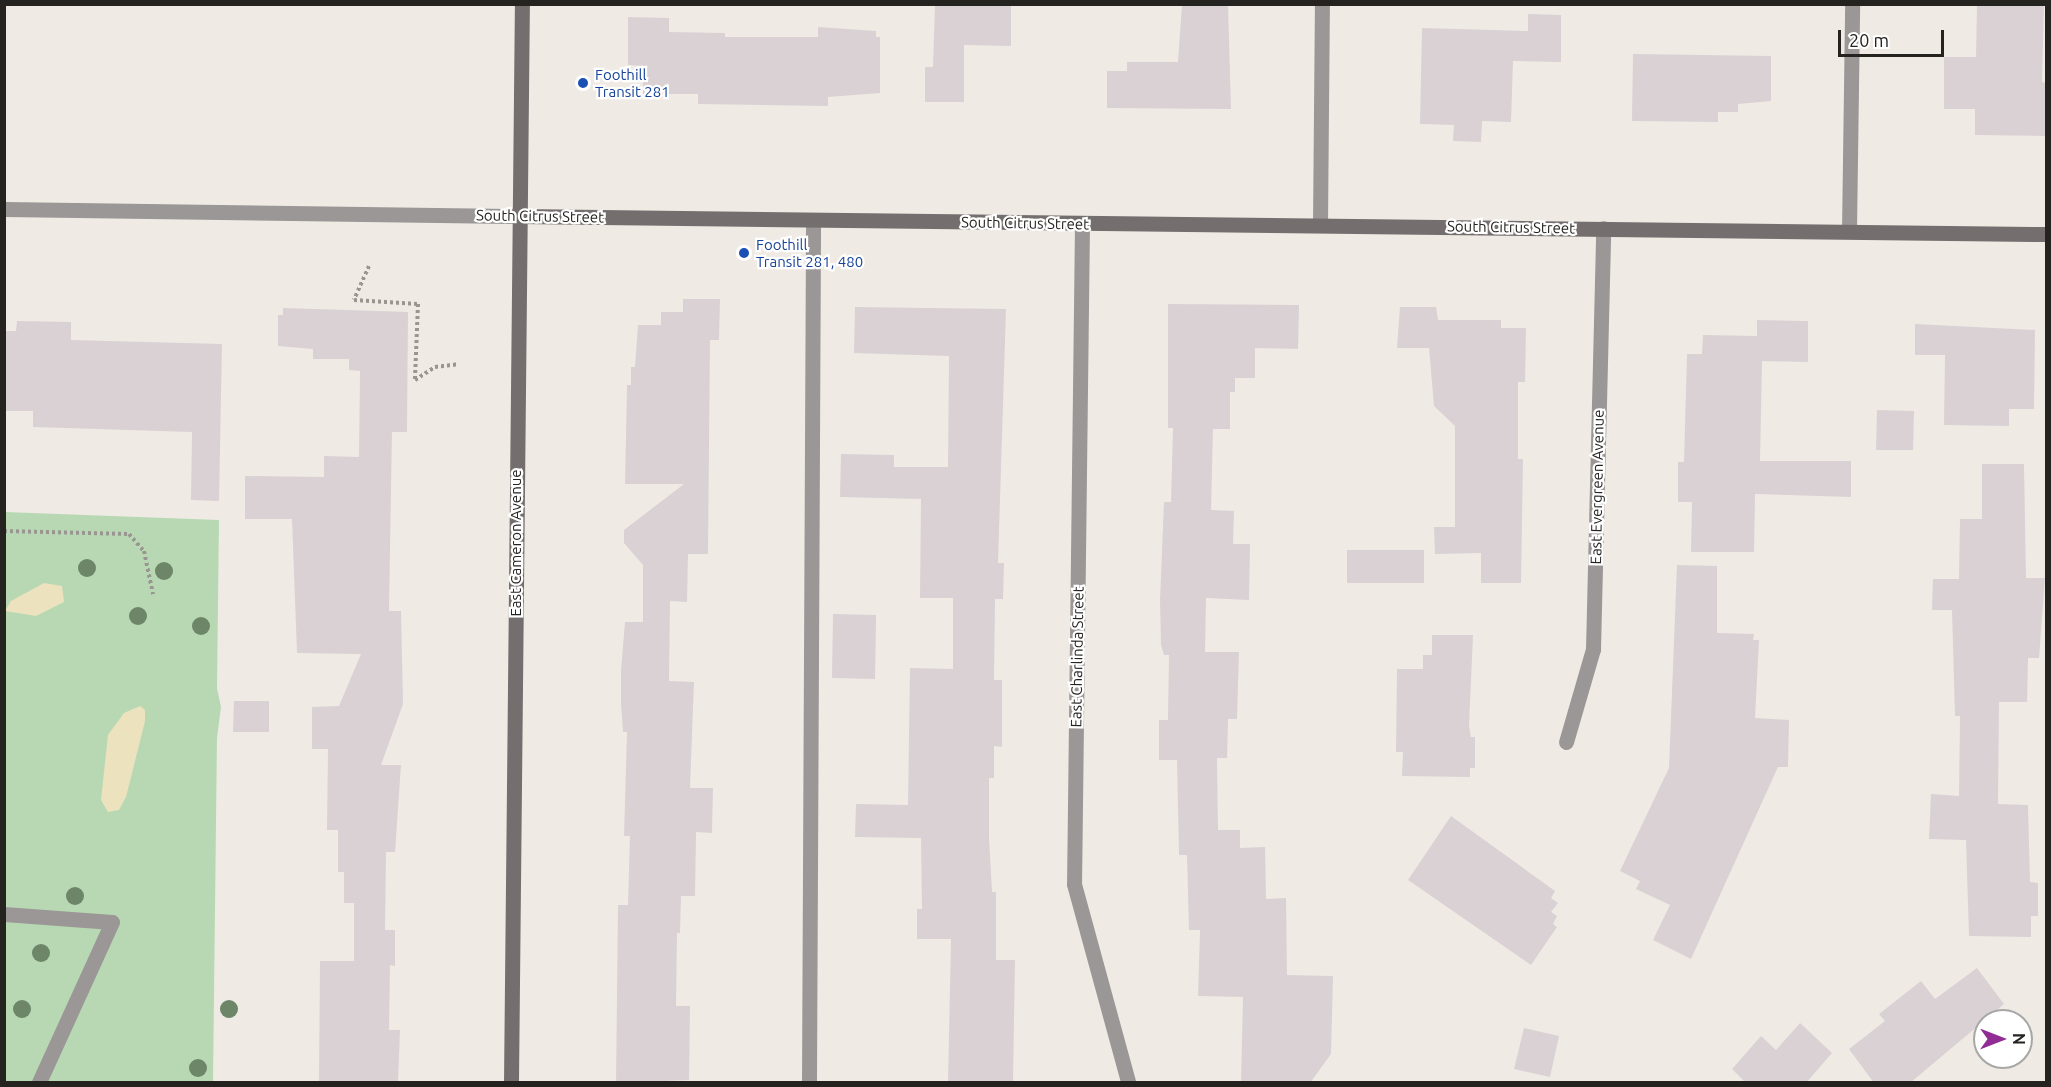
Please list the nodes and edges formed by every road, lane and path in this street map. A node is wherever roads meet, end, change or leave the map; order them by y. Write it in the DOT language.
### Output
graph roads {
  1 [pos="522,4"];
  2 [pos="1322,4"];
  3 [pos="1852,4"];
  4 [pos="4,209"];
  5 [pos="519,216"];
  6 [pos="813,220"];
  7 [pos="1082,224"];
  8 [pos="1320,225"];
  9 [pos="1603,228"];
  10 [pos="1849,231"];
  11 [pos="2046,234"];
  12 [pos="369,266"];
  13 [pos="458,364"];
  14 [pos="4,531"];
  15 [pos="153,594"];
  16 [pos="1566,742"];
  17 [pos="4,914"];
  18 [pos="39,1083"];
  19 [pos="512,1083"];
  20 [pos="809,1083"];
  21 [pos="1128,1083"];
  1 -- 5 [label="main road, East Cameron Avenue"];
  2 -- 8 [label="street"];
  3 -- 10 [label="street"];
  4 -- 5 [label="street, South Citrus Street"];
  5 -- 6 [label="main road, South Citrus Street"];
  5 -- 19 [label="main road, East Cameron Avenue"];
  6 -- 7 [label="main road, South Citrus Street"];
  6 -- 20 [label="street"];
  7 -- 8 [label="main road, South Citrus Street"];
  7 -- 21 [label="street, East Charlinda Street"];
  8 -- 9 [label="main road, South Citrus Street"];
  9 -- 10 [label="main road, South Citrus Street"];
  9 -- 16 [label="street, East Evergreen Avenue"];
  10 -- 11 [label="main road, South Citrus Street"];
  12 -- 13 [label="path"];
  14 -- 15 [label="path"];
  17 -- 18 [label="street"];
}
